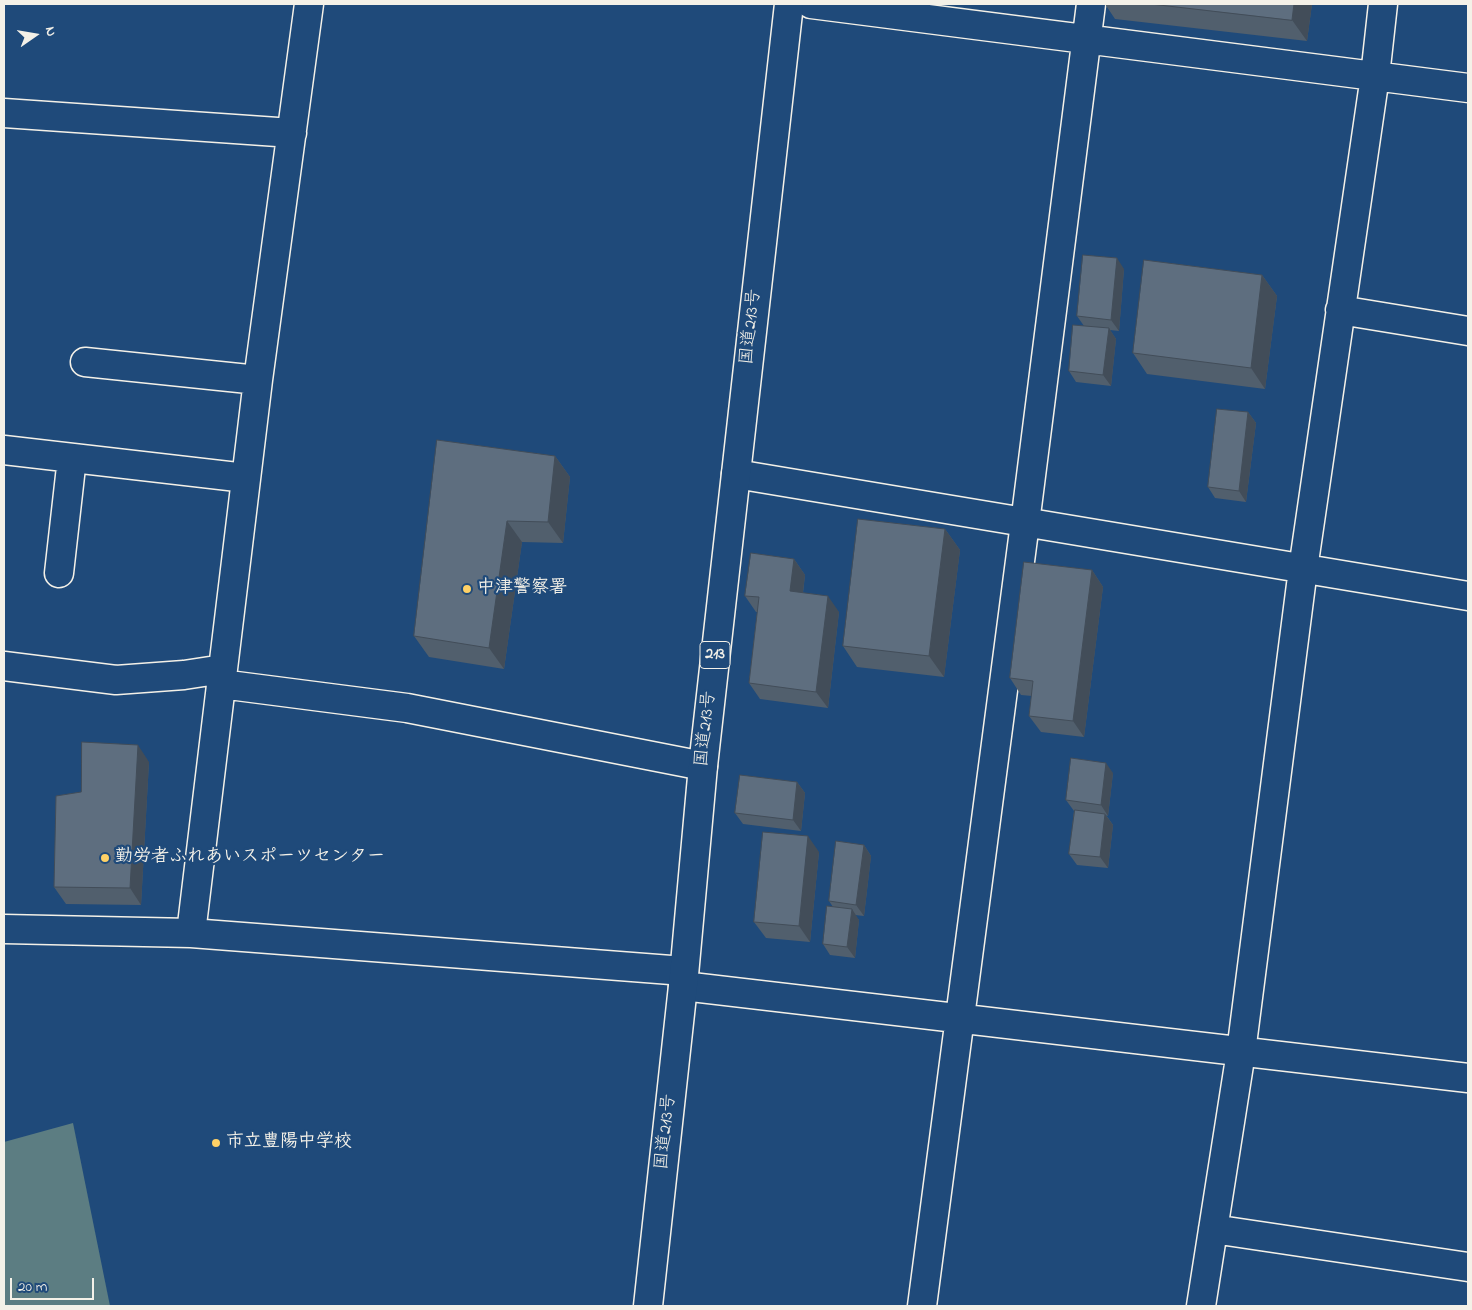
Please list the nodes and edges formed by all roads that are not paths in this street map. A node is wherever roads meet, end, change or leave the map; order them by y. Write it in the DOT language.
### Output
graph roads {
  1 [pos="309,4"];
  2 [pos="789,4"];
  3 [pos="811,4"];
  4 [pos="1091,4"];
  5 [pos="1383,4"];
  6 [pos="1086,39"];
  7 [pos="1375,76"];
  8 [pos="1468,88"];
  9 [pos="4,113"];
  10 [pos="292,133"];
  11 [pos="1340,310"];
  12 [pos="1468,331"];
  13 [pos="86,362"];
  14 [pos="258,380"];
  15 [pos="4,450"];
  16 [pos="72,458"];
  17 [pos="736,474"];
  18 [pos="246,478"];
  19 [pos="1025,523"];
  20 [pos="1303,569"];
  21 [pos="59,572"];
  22 [pos="1468,596"];
  23 [pos="4,666"];
  24 [pos="222,676"];
  25 [pos="703,766"];
  26 [pos="4,928"];
  27 [pos="191,933"];
  28 [pos="684,978"];
  29 [pos="959,1018"];
  30 [pos="1240,1052"];
  31 [pos="1468,1078"];
  32 [pos="1213,1229"];
  33 [pos="1468,1267"];
  34 [pos="648,1306"];
  35 [pos="922,1306"];
  36 [pos="1201,1306"];
  1 -- 10 [label="main road"];
  2 -- 17 [label="main road, 国道213号 / 213"];
  3 -- 6 [label="main road"];
  4 -- 6 [label="main road"];
  5 -- 7 [label="main road"];
  6 -- 7 [label="main road"];
  6 -- 19 [label="main road"];
  7 -- 8 [label="main road"];
  7 -- 11 [label="main road"];
  9 -- 10 [label="main road"];
  10 -- 14 [label="main road"];
  11 -- 12 [label="main road"];
  11 -- 20 [label="main road"];
  13 -- 14 [label="main road"];
  14 -- 18 [label="main road"];
  15 -- 16 [label="main road"];
  16 -- 18 [label="main road"];
  16 -- 21 [label="main road"];
  17 -- 19 [label="main road"];
  17 -- 25 [label="main road, 国道213号 / 213"];
  18 -- 24 [label="main road"];
  19 -- 20 [label="main road"];
  19 -- 29 [label="main road"];
  20 -- 22 [label="main road"];
  20 -- 30 [label="main road"];
  23 -- 24 [label="main road"];
  24 -- 25 [label="main road"];
  24 -- 27 [label="main road"];
  25 -- 28 [label="main road, 国道213号 / 213"];
  26 -- 27 [label="main road"];
  27 -- 28 [label="main road"];
  28 -- 29 [label="main road"];
  28 -- 34 [label="main road, 国道213号 / 213"];
  29 -- 30 [label="main road"];
  29 -- 35 [label="main road"];
  30 -- 31 [label="main road"];
  30 -- 32 [label="main road"];
  32 -- 33 [label="main road"];
  32 -- 36 [label="main road"];
}
